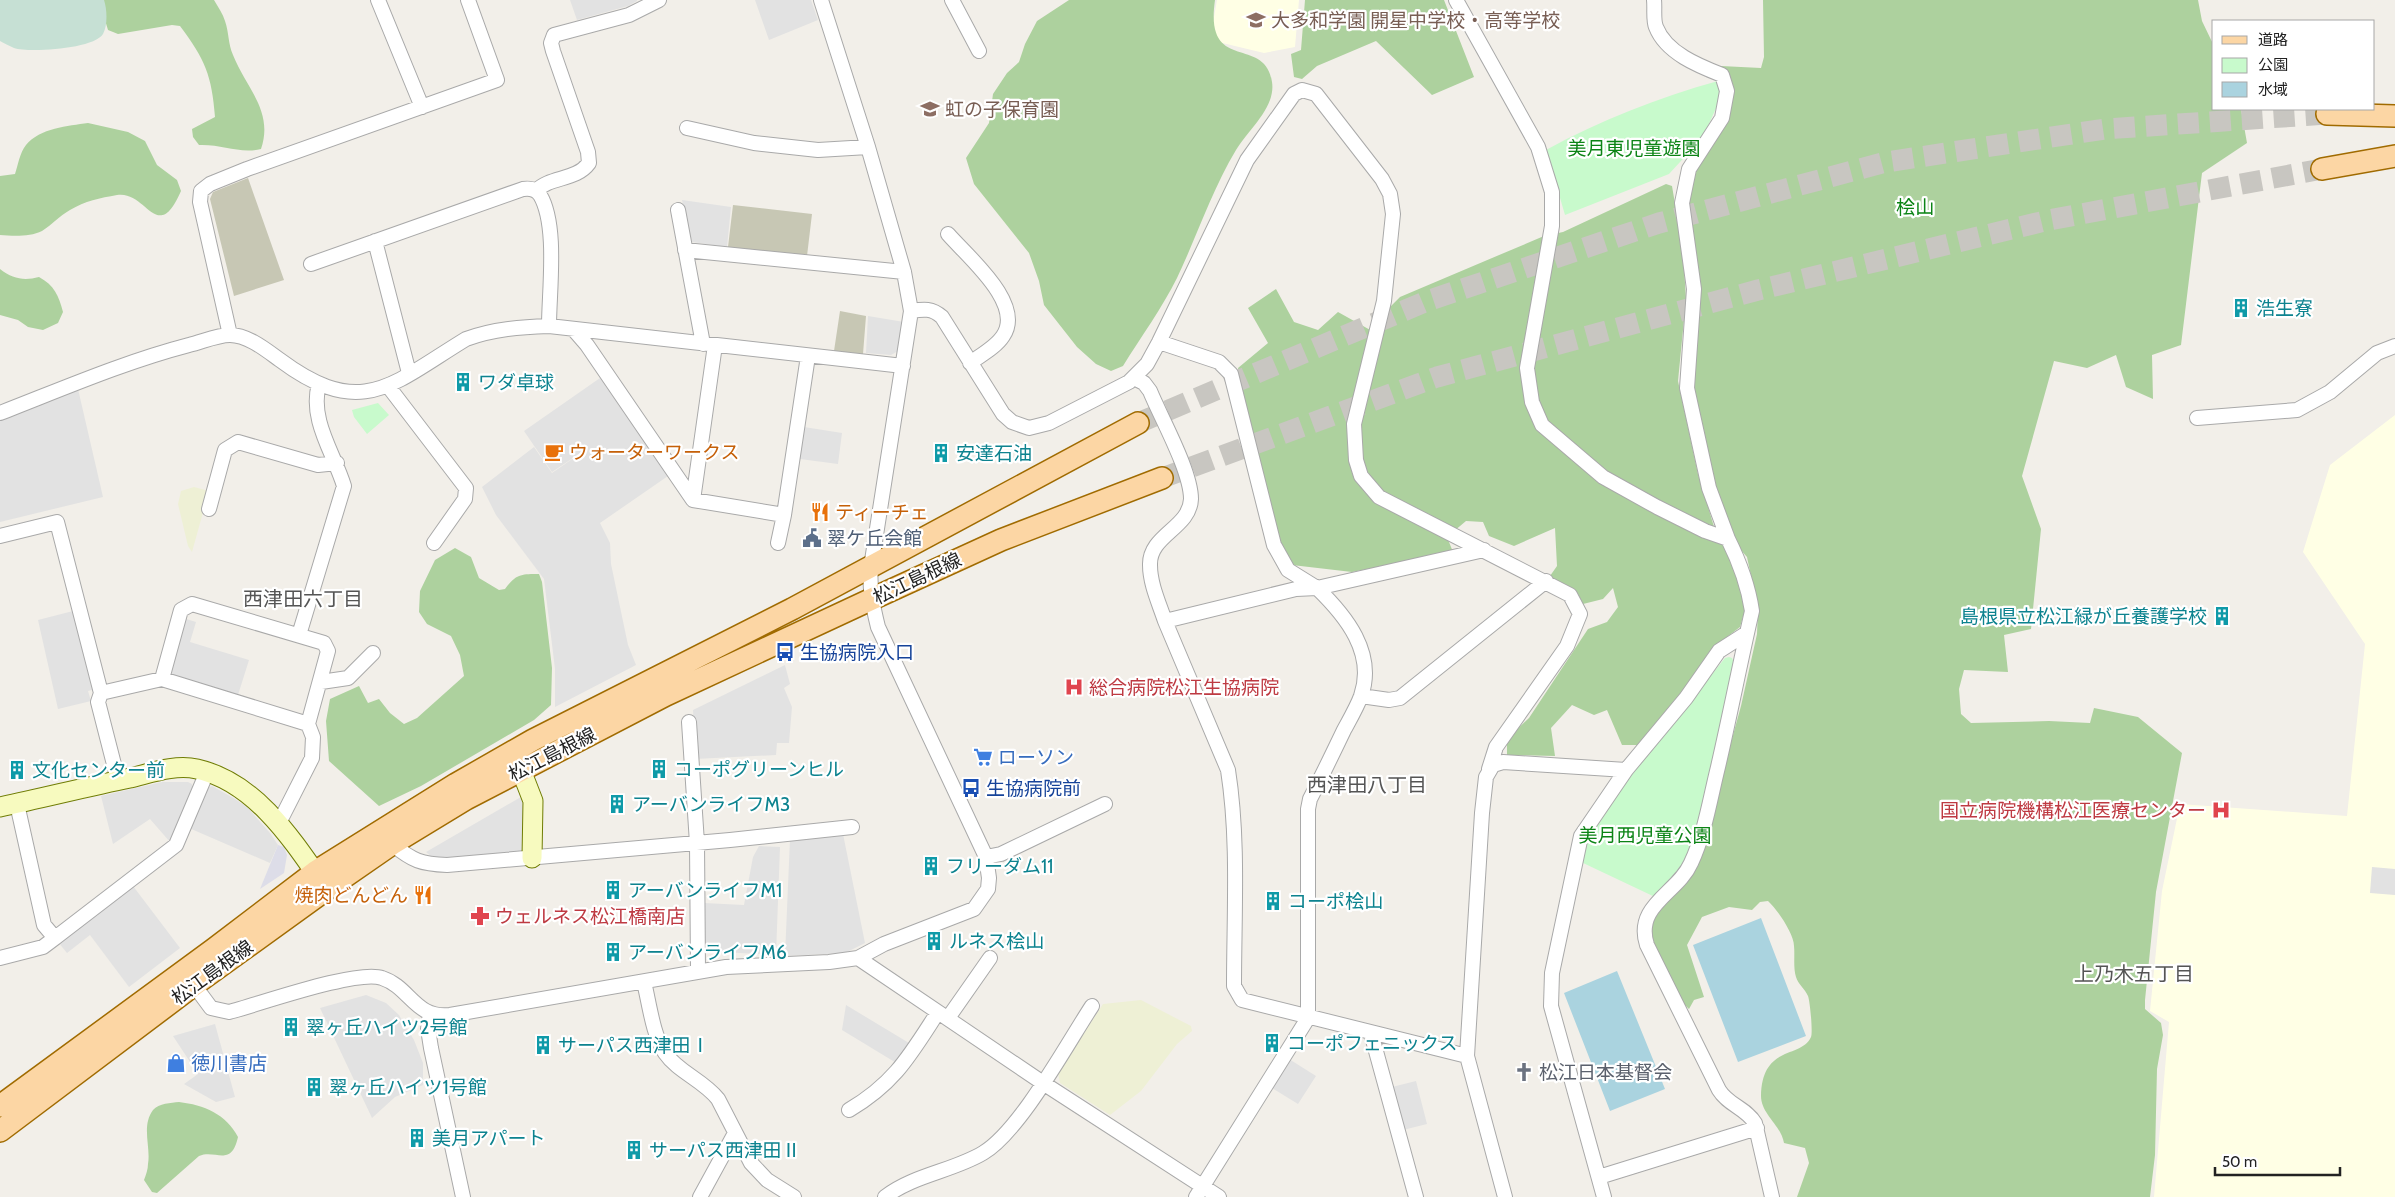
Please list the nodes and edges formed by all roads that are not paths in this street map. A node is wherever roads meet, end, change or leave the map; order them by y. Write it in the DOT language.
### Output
graph roads {
  1 [pos="378,0"];
  2 [pos="468,0"];
  3 [pos="659,0"];
  4 [pos="821,0"];
  5 [pos="952,0"];
  6 [pos="1456,0"];
  7 [pos="1654,0"];
  8 [pos="979,52"];
  9 [pos="422,106"];
  10 [pos="2327,114"];
  11 [pos="2395,116"];
  12 [pos="687,128"];
  13 [pos="868,146"];
  14 [pos="2395,156"];
  15 [pos="2322,169"];
  16 [pos="536,191"];
  17 [pos="678,210"];
  18 [pos="948,234"];
  19 [pos="376,241"];
  20 [pos="686,250"];
  21 [pos="311,264"];
  22 [pos="904,272"];
  23 [pos="911,311"];
  24 [pos="549,326"];
  25 [pos="574,330"];
  26 [pos="230,335"];
  27 [pos="1159,342"];
  28 [pos="709,344"];
  29 [pos="2395,346"];
  30 [pos="808,356"];
  31 [pos="970,363"];
  32 [pos="902,366"];
  33 [pos="409,374"];
  34 [pos="1134,378"];
  35 [pos="319,384"];
  36 [pos="388,386"];
  37 [pos="0,413"];
  38 [pos="2197,418"];
  39 [pos="1138,424"];
  40 [pos="337,462"];
  41 [pos="1162,478"];
  42 [pos="693,500"];
  43 [pos="209,510"];
  44 [pos="784,515"];
  45 [pos="0,536"];
  46 [pos="1728,539"];
  47 [pos="434,543"];
  48 [pos="778,543"];
  49 [pos="1484,550"];
  50 [pos="872,567"];
  51 [pos="1546,581"];
  52 [pos="1317,588"];
  53 [pos="872,599"];
  54 [pos="1165,621"];
  55 [pos="1747,633"];
  56 [pos="299,635"];
  57 [pos="374,653"];
  58 [pos="162,679"];
  59 [pos="321,682"];
  60 [pos="101,693"];
  61 [pos="1361,696"];
  62 [pos="689,722"];
  63 [pos="308,724"];
  64 [pos="1489,768"];
  65 [pos="521,770"];
  66 [pos="1626,770"];
  67 [pos="207,772"];
  68 [pos="118,780"];
  69 [pos="1105,804"];
  70 [pos="8,806"];
  71 [pos="278,825"];
  72 [pos="852,827"];
  73 [pos="697,843"];
  74 [pos="392,844"];
  75 [pos="986,857"];
  76 [pos="532,858"];
  77 [pos="321,881"];
  78 [pos="55,938"];
  79 [pos="0,958"];
  80 [pos="858,958"];
  81 [pos="990,958"];
  82 [pos="698,971"];
  83 [pos="644,982"];
  84 [pos="194,985"];
  85 [pos="1092,1006"];
  86 [pos="430,1013"];
  87 [pos="943,1015"];
  88 [pos="1308,1018"];
  89 [pos="1371,1033"];
  90 [pos="1467,1056"];
  91 [pos="1043,1083"];
  92 [pos="0,1106"];
  93 [pos="849,1110"];
  94 [pos="1757,1128"];
  95 [pos="0,1131"];
  96 [pos="735,1133"];
  97 [pos="1599,1177"];
  98 [pos="1199,1192"];
  99 [pos="889,1196"];
  100 [pos="463,1197"];
  101 [pos="700,1197"];
  102 [pos="794,1197"];
  103 [pos="1219,1197"];
  104 [pos="1416,1197"];
  105 [pos="1506,1197"];
  106 [pos="1604,1197"];
  107 [pos="1772,1197"];
  1 -- 9 [label="street"];
  2 -- 9 [label="street"];
  3 -- 16 [label="street"];
  4 -- 13 [label="street"];
  5 -- 8 [label="street"];
  6 -- 46 [label="street"];
  7 -- 46 [label="street"];
  9 -- 26 [label="street"];
  10 -- 11 [label="main road"];
  12 -- 13 [label="street"];
  13 -- 22 [label="street"];
  14 -- 15 [label="main road"];
  16 -- 19 [label="street"];
  16 -- 24 [label="street"];
  17 -- 20 [label="street"];
  18 -- 31 [label="street"];
  19 -- 21 [label="street"];
  19 -- 33 [label="street"];
  20 -- 22 [label="street"];
  20 -- 28 [label="street"];
  22 -- 23 [label="street"];
  23 -- 31 [label="street"];
  23 -- 32 [label="street"];
  24 -- 25 [label="street"];
  24 -- 33 [label="street"];
  25 -- 28 [label="street"];
  25 -- 42 [label="street"];
  26 -- 35 [label="street"];
  26 -- 37 [label="street"];
  27 -- 34 [label="street"];
  27 -- 49 [label="street"];
  27 -- 52 [label="street"];
  28 -- 30 [label="street"];
  28 -- 42 [label="street"];
  29 -- 38 [label="street"];
  30 -- 32 [label="street"];
  30 -- 44 [label="street"];
  31 -- 34 [label="street"];
  32 -- 50 [label="street"];
  33 -- 36 [label="street"];
  34 -- 54 [label="street"];
  35 -- 36 [label="street"];
  35 -- 40 [label="street"];
  36 -- 47 [label="street"];
  39 -- 50 [label="main road, 松江島根線"];
  40 -- 43 [label="street"];
  40 -- 56 [label="street"];
  41 -- 53 [label="main road, 松江島根線"];
  42 -- 44 [label="street"];
  44 -- 48 [label="street"];
  45 -- 60 [label="street"];
  46 -- 55 [label="street"];
  49 -- 51 [label="street"];
  49 -- 52 [label="street"];
  50 -- 53 [label="street"];
  50 -- 77 [label="main road, 松江島根線"];
  51 -- 61 [label="street"];
  51 -- 64 [label="street"];
  52 -- 54 [label="street"];
  52 -- 61 [label="street"];
  53 -- 65 [label="main road, 松江島根線"];
  53 -- 75 [label="street"];
  54 -- 88 [label="street"];
  55 -- 66 [label="street"];
  55 -- 94 [label="street"];
  56 -- 58 [label="street"];
  56 -- 59 [label="street"];
  57 -- 59 [label="street"];
  58 -- 60 [label="street"];
  58 -- 63 [label="street"];
  59 -- 63 [label="street"];
  60 -- 68 [label="street"];
  61 -- 88 [label="street"];
  62 -- 73 [label="street"];
  63 -- 71 [label="street"];
  64 -- 66 [label="street"];
  64 -- 90 [label="street"];
  65 -- 74 [label="main road, 松江島根線"];
  65 -- 76 [label="street"];
  66 -- 97 [label="street"];
  67 -- 68 [label="street"];
  67 -- 71 [label="street"];
  67 -- 78 [label="street"];
  68 -- 70 [label="street"];
  69 -- 75 [label="street"];
  70 -- 78 [label="street"];
  71 -- 77 [label="street"];
  72 -- 73 [label="street"];
  73 -- 76 [label="street"];
  73 -- 82 [label="street"];
  74 -- 76 [label="street"];
  74 -- 77 [label="main road, 松江島根線"];
  75 -- 80 [label="street"];
  77 -- 84 [label="main road, 松江島根線"];
  77 -- 92 [label="main road, 松江島根線"];
  78 -- 79 [label="street"];
  80 -- 82 [label="street"];
  80 -- 87 [label="street"];
  81 -- 87 [label="street"];
  82 -- 83 [label="street"];
  83 -- 86 [label="street"];
  83 -- 96 [label="street"];
  84 -- 86 [label="street"];
  84 -- 95 [label="main road, 松江島根線"];
  85 -- 91 [label="street"];
  86 -- 100 [label="street"];
  87 -- 91 [label="street"];
  87 -- 93 [label="street"];
  88 -- 89 [label="street"];
  88 -- 98 [label="street"];
  89 -- 90 [label="street"];
  89 -- 104 [label="street"];
  90 -- 105 [label="street"];
  91 -- 98 [label="street"];
  91 -- 99 [label="street"];
  94 -- 97 [label="street"];
  94 -- 107 [label="street"];
  96 -- 101 [label="street"];
  96 -- 102 [label="street"];
  97 -- 106 [label="street"];
  98 -- 103 [label="street"];
}
